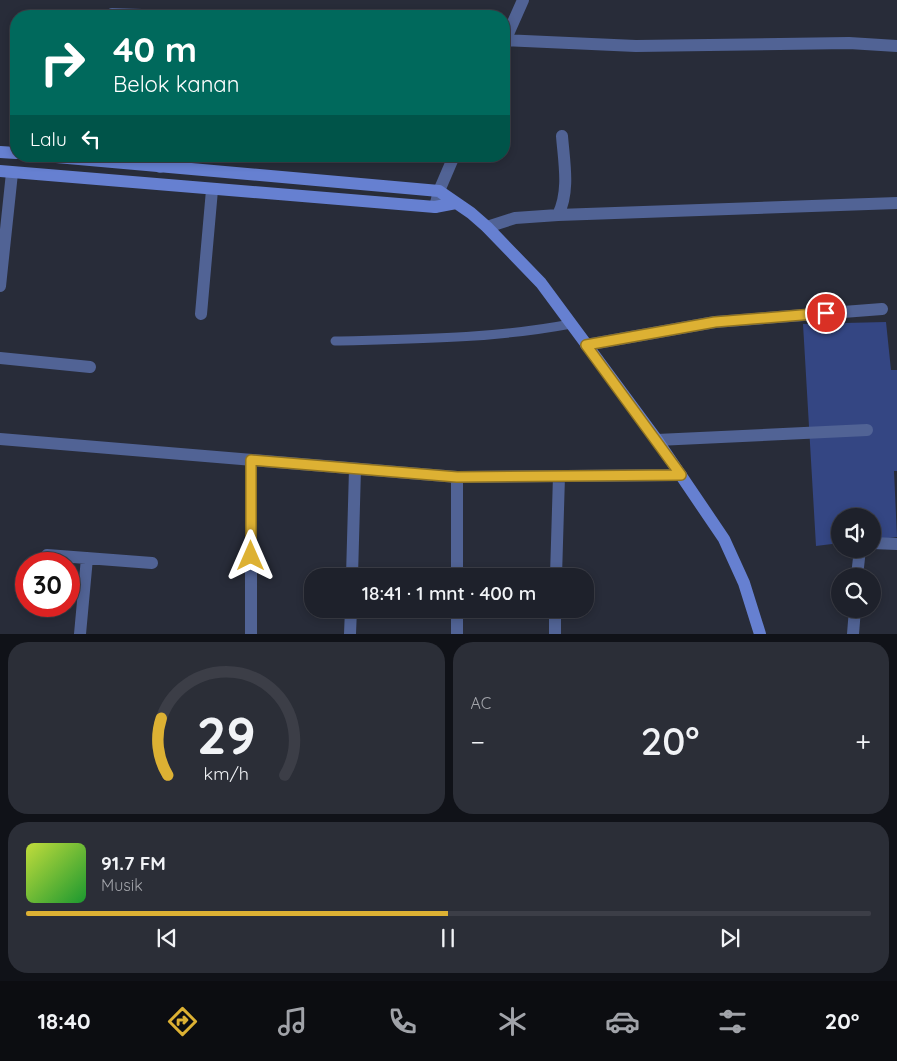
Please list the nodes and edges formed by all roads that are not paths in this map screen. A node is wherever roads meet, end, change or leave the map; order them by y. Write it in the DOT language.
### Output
graph roads {
  1 [pos="523,0"];
  2 [pos="510,29"];
  3 [pos="510,42"];
  4 [pos="897,46"];
  5 [pos="562,136"];
  6 [pos="63,162"];
  7 [pos="160,162"];
  8 [pos="451,162"];
  9 [pos="6,172"];
  10 [pos="61,176"];
  11 [pos="212,190"];
  12 [pos="439,191"];
  13 [pos="456,202"];
  14 [pos="897,203"];
  15 [pos="435,207"];
  16 [pos="558,215"];
  17 [pos="487,227"];
  18 [pos="0,286"];
  19 [pos="882,309"];
  20 [pos="201,314"];
  21 [pos="571,324"];
  22 [pos="335,341"];
  23 [pos="586,345"];
  24 [pos="0,358"];
  25 [pos="90,367"];
  26 [pos="867,430"];
  27 [pos="0,440"];
  28 [pos="657,440"];
  29 [pos="251,460"];
  30 [pos="355,469"];
  31 [pos="681,475"];
  32 [pos="559,476"];
  33 [pos="457,477"];
  34 [pos="881,543"];
  35 [pos="897,544"];
  36 [pos="80,557"];
  37 [pos="87,558"];
  38 [pos="152,563"];
  39 [pos="352,568"];
  40 [pos="457,568"];
  41 [pos="556,568"];
  42 [pos="351,618"];
  43 [pos="457,618"];
  44 [pos="555,618"];
  45 [pos="854,618"];
  46 [pos="80,634"];
  47 [pos="250,634"];
  48 [pos="350,634"];
  49 [pos="457,634"];
  50 [pos="555,634"];
  51 [pos="760,634"];
  52 [pos="853,634"];
  1 -- 2 [label="street"];
  3 -- 4 [label="street"];
  5 -- 16 [label="street"];
  6 -- 10 [label="main road"];
  7 -- 12 [label="main road"];
  8 -- 12 [label="street"];
  9 -- 10 [label="main road"];
  9 -- 18 [label="street"];
  10 -- 11 [label="main road"];
  11 -- 15 [label="main road"];
  11 -- 20 [label="street"];
  12 -- 13 [label="main road"];
  12 -- 15 [label="street"];
  13 -- 15 [label="main road"];
  13 -- 17 [label="main road"];
  14 -- 16 [label="street"];
  16 -- 17 [label="street"];
  17 -- 21 [label="main road"];
  19 -- 23 [label="street"];
  21 -- 22 [label="lane"];
  21 -- 23 [label="main road"];
  23 -- 28 [label="main road"];
  24 -- 25 [label="street"];
  26 -- 28 [label="street"];
  27 -- 29 [label="street"];
  28 -- 31 [label="main road"];
  29 -- 30 [label="street"];
  29 -- 47 [label="street"];
  30 -- 33 [label="street"];
  30 -- 39 [label="street"];
  31 -- 32 [label="street"];
  31 -- 51 [label="main road"];
  32 -- 33 [label="street"];
  32 -- 41 [label="street"];
  33 -- 40 [label="street"];
  34 -- 35 [label="street"];
  36 -- 37 [label="street"];
  37 -- 38 [label="street"];
  37 -- 46 [label="street"];
  42 -- 48 [label="street"];
  43 -- 49 [label="street"];
  44 -- 50 [label="street"];
  45 -- 52 [label="street"];
}
